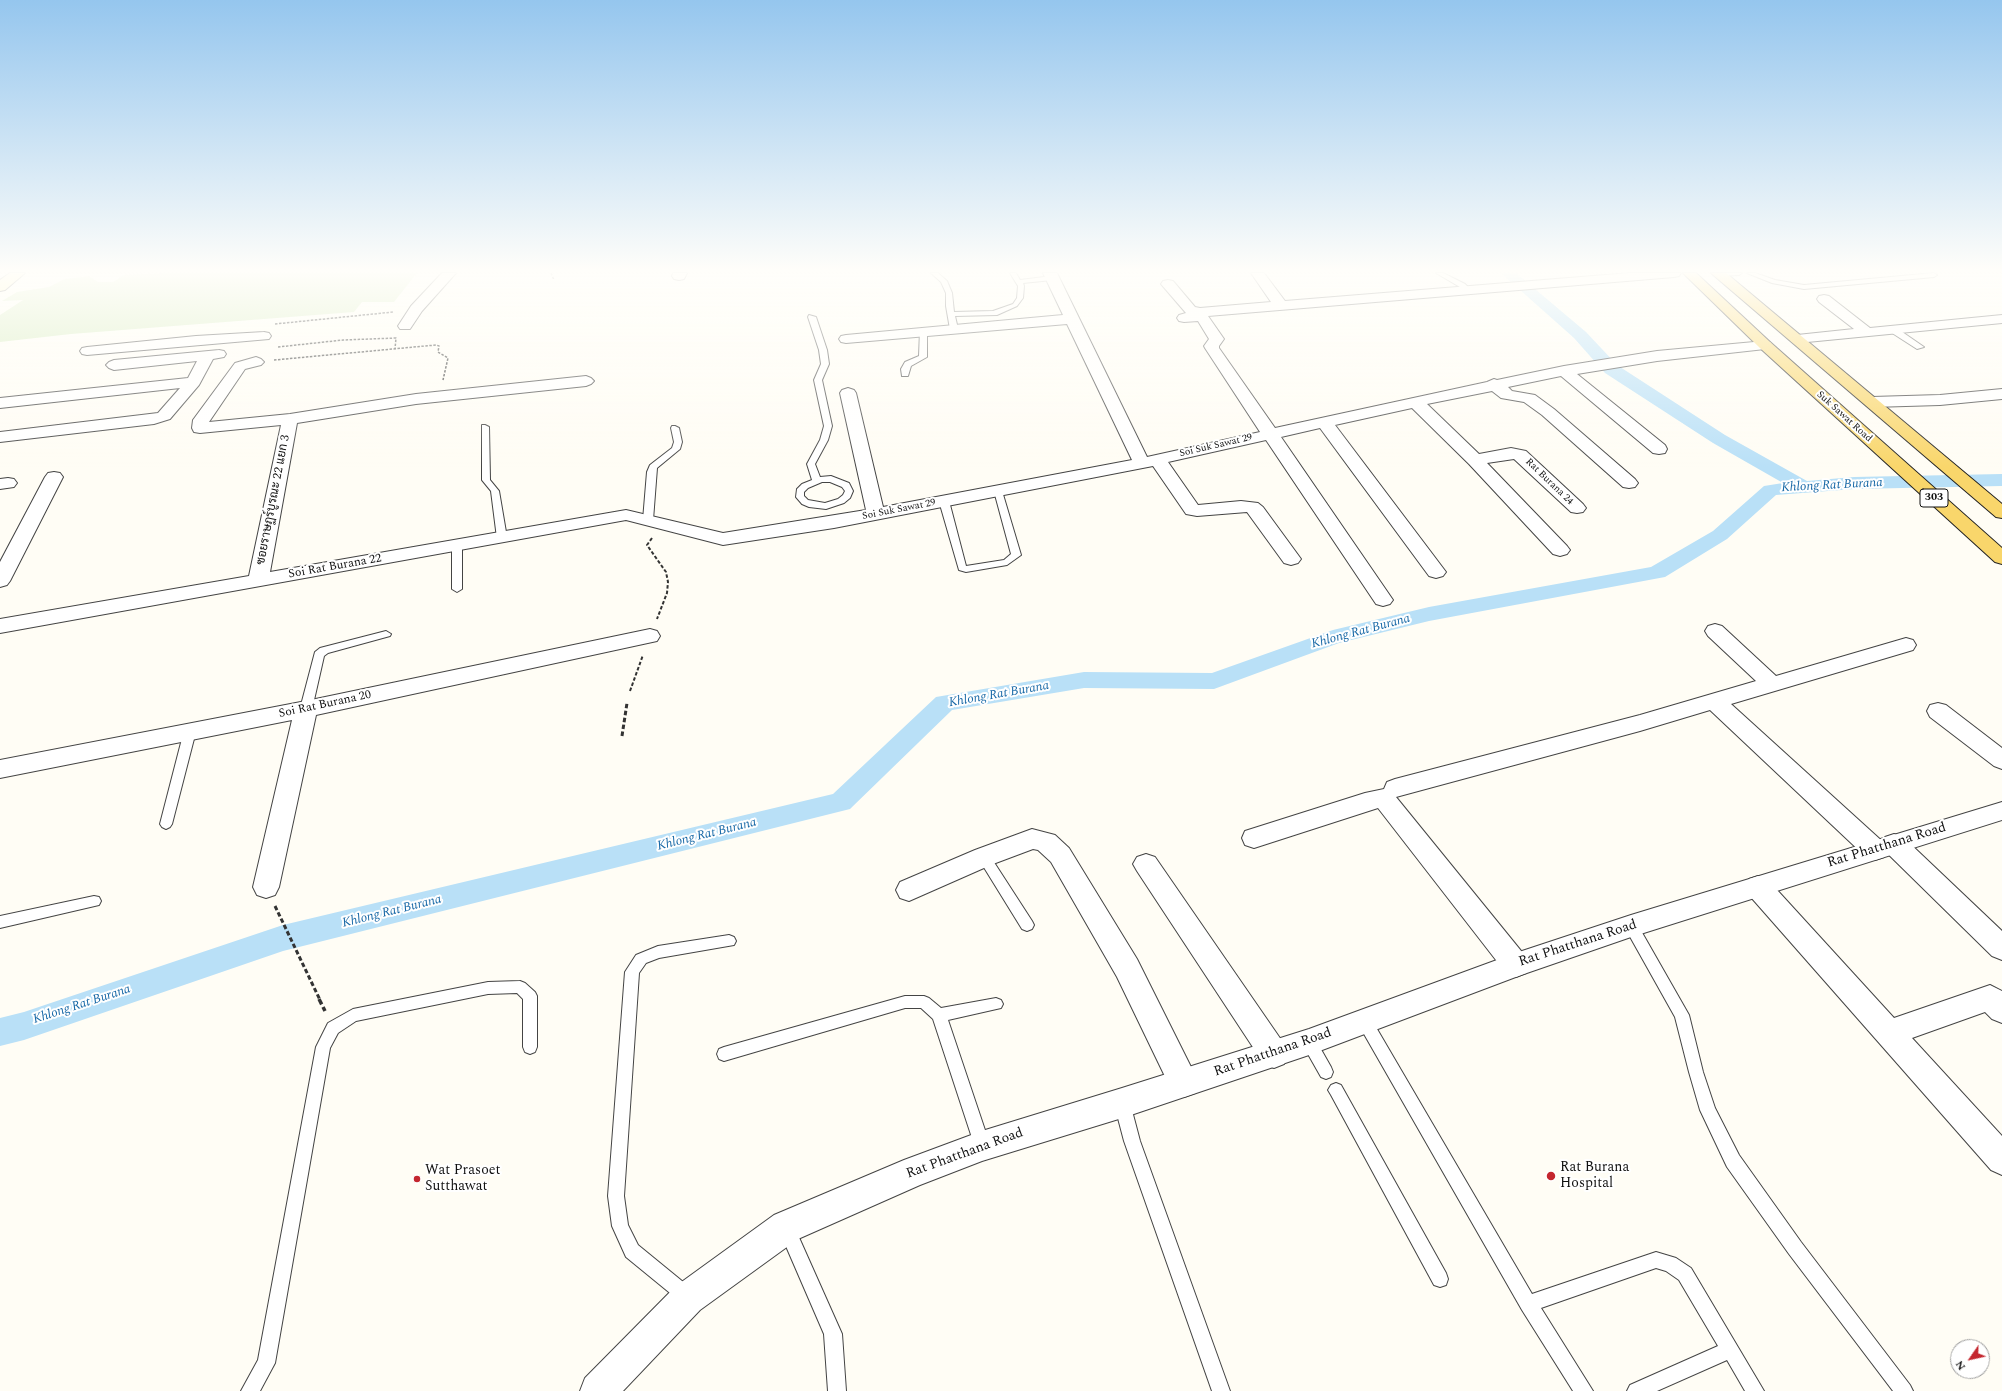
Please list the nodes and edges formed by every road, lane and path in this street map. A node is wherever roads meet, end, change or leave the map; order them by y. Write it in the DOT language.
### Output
graph roads {
  1 [pos="231,338"];
  2 [pos="820,338"];
  3 [pos="858,338"];
  4 [pos="923,338"];
  5 [pos="1082,338"];
  6 [pos="1216,338"];
  7 [pos="1758,338"];
  8 [pos="1808,338"];
  9 [pos="1906,338"];
  10 [pos="846,339"];
  11 [pos="1797,339"];
  12 [pos="1765,345"];
  13 [pos="1920,347"];
  14 [pos="394,349"];
  15 [pos="88,351"];
  16 [pos="236,351"];
  17 [pos="208,355"];
  18 [pos="256,362"];
  19 [pos="114,365"];
  20 [pos="1564,371"];
  21 [pos="905,374"];
  22 [pos="586,381"];
  23 [pos="193,382"];
  24 [pos="1494,384"];
  25 [pos="848,393"];
  26 [pos="2002,394"];
  27 [pos="439,396"];
  28 [pos="1415,402"];
  29 [pos="1872,402"];
  30 [pos="0,403"];
  31 [pos="290,419"];
  32 [pos="1324,422"];
  33 [pos="485,427"];
  34 [pos="675,428"];
  35 [pos="1270,434"];
  36 [pos="0,437"];
  37 [pos="1659,449"];
  38 [pos="1475,460"];
  39 [pos="1150,461"];
  40 [pos="54,476"];
  41 [pos="817,480"];
  42 [pos="1629,483"];
  43 [pos="998,492"];
  44 [pos="944,501"];
  45 [pos="1577,508"];
  46 [pos="2002,513"];
  47 [pos="828,514"];
  48 [pos="876,514"];
  49 [pos="648,520"];
  50 [pos="668,526"];
  51 [pos="502,538"];
  52 [pos="457,546"];
  53 [pos="1560,550"];
  54 [pos="2002,558"];
  55 [pos="1291,559"];
  56 [pos="1436,572"];
  57 [pos="0,581"];
  58 [pos="258,581"];
  59 [pos="457,589"];
  60 [pos="1383,600"];
  61 [pos="0,626"];
  62 [pos="1715,631"];
  63 [pos="386,634"];
  64 [pos="650,636"];
  65 [pos="1906,645"];
  66 [pos="1772,684"];
  67 [pos="630,691"];
  68 [pos="1714,701"];
  69 [pos="627,703"];
  70 [pos="306,709"];
  71 [pos="1938,711"];
  72 [pos="190,732"];
  73 [pos="622,736"];
  74 [pos="2002,760"];
  75 [pos="0,769"];
  76 [pos="1395,788"];
  77 [pos="1999,815"];
  78 [pos="166,824"];
  79 [pos="1254,838"];
  80 [pos="1885,847"];
  81 [pos="984,857"];
  82 [pos="1146,864"];
  83 [pos="1758,887"];
  84 [pos="909,890"];
  85 [pos="270,895"];
  86 [pos="94,901"];
  87 [pos="0,922"];
  88 [pos="1027,925"];
  89 [pos="1631,926"];
  90 [pos="729,941"];
  91 [pos="2002,948"];
  92 [pos="1516,965"];
  93 [pos="1998,1001"];
  94 [pos="996,1004"];
  95 [pos="939,1015"];
  96 [pos="1365,1022"];
  97 [pos="333,1028"];
  98 [pos="1888,1032"];
  99 [pos="1309,1042"];
  100 [pos="530,1047"];
  101 [pos="724,1054"];
  102 [pos="1274,1054"];
  103 [pos="1326,1072"];
  104 [pos="1184,1084"];
  105 [pos="1336,1090"];
  106 [pos="1122,1103"];
  107 [pos="982,1146"];
  108 [pos="2002,1159"];
  109 [pos="786,1227"];
  110 [pos="1440,1279"];
  111 [pos="688,1298"];
  112 [pos="1528,1304"];
  113 [pos="1730,1350"];
  114 [pos="250,1391"];
  115 [pos="598,1391"];
  116 [pos="837,1391"];
  117 [pos="1221,1391"];
  118 [pos="1584,1391"];
  119 [pos="1636,1391"];
  120 [pos="1755,1391"];
  121 [pos="1904,1391"];
  1 -- 15 [label="street"];
  2 -- 41 [label="lane"];
  3 -- 10 [label="street"];
  4 -- 21 [label="lane"];
  5 -- 39 [label="street"];
  6 -- 35 [label="street"];
  7 -- 12 [label="main road, Suk Sawat Road / 303"];
  8 -- 11 [label="street"];
  9 -- 13 [label="lane"];
  11 -- 29 [label="main road, 303"];
  12 -- 20 [label="street, Soi Suk Sawat 29"];
  12 -- 54 [label="main road, Suk Sawat Road / 303"];
  14 -- 18 [label="path"];
  14 -- 18 [label="path"];
  14 -- 27 [label="path"];
  16 -- 17 [label="street"];
  17 -- 19 [label="street"];
  17 -- 23 [label="street"];
  18 -- 31 [label="street"];
  20 -- 24 [label="street, Soi Suk Sawat 29"];
  20 -- 37 [label="street"];
  22 -- 27 [label="street"];
  23 -- 30 [label="street"];
  23 -- 36 [label="street"];
  24 -- 28 [label="street, Soi Suk Sawat 29"];
  24 -- 42 [label="street"];
  25 -- 48 [label="street"];
  26 -- 29 [label="street"];
  27 -- 31 [label="street"];
  28 -- 32 [label="street, Soi Suk Sawat 29"];
  28 -- 38 [label="street"];
  29 -- 46 [label="main road, 303"];
  31 -- 58 [label="street, ซอยราษฏร์บูรณะ 22 แยก 3"];
  32 -- 35 [label="street, Soi Suk Sawat 29"];
  32 -- 56 [label="street"];
  33 -- 51 [label="lane"];
  34 -- 49 [label="lane"];
  35 -- 39 [label="street, Soi Suk Sawat 29"];
  35 -- 60 [label="street"];
  38 -- 45 [label="street, Rat Burana 24"];
  38 -- 53 [label="street"];
  39 -- 43 [label="street, Soi Suk Sawat 29"];
  39 -- 55 [label="street"];
  40 -- 57 [label="street"];
  41 -- 47 [label="lane"];
  41 -- 47 [label="lane"];
  43 -- 44 [label="street, Soi Suk Sawat 29"];
  43 -- 44 [label="lane"];
  44 -- 48 [label="street, Soi Suk Sawat 29"];
  47 -- 48 [label="street, Soi Suk Sawat 29"];
  47 -- 50 [label="street, Soi Suk Sawat 29"];
  49 -- 50 [label="street, Soi Rat Burana 22"];
  49 -- 51 [label="street, Soi Rat Burana 22"];
  50 -- 64 [label="path"];
  51 -- 52 [label="street, Soi Rat Burana 22"];
  52 -- 58 [label="street, Soi Rat Burana 22"];
  52 -- 59 [label="lane"];
  58 -- 61 [label="street, Soi Rat Burana 22"];
  62 -- 66 [label="street"];
  63 -- 70 [label="lane"];
  64 -- 67 [label="path"];
  64 -- 70 [label="street, Soi Rat Burana 20"];
  65 -- 66 [label="street"];
  66 -- 68 [label="street"];
  68 -- 76 [label="street"];
  68 -- 80 [label="street"];
  69 -- 73 [label="path"];
  70 -- 72 [label="street, Soi Rat Burana 20"];
  70 -- 85 [label="street"];
  71 -- 74 [label="street"];
  72 -- 75 [label="street, Soi Rat Burana 20"];
  72 -- 78 [label="lane"];
  77 -- 80 [label="street, Rat Phatthana Road"];
  79 -- 92 [label="street"];
  80 -- 83 [label="street, Rat Phatthana Road"];
  80 -- 91 [label="street"];
  81 -- 84 [label="street"];
  81 -- 88 [label="lane"];
  81 -- 104 [label="street"];
  82 -- 102 [label="street"];
  83 -- 89 [label="street, Rat Phatthana Road"];
  83 -- 98 [label="street"];
  85 -- 97 [label="path"];
  86 -- 87 [label="lane"];
  89 -- 92 [label="street, Rat Phatthana Road"];
  89 -- 121 [label="lane"];
  90 -- 111 [label="lane"];
  92 -- 96 [label="street, Rat Phatthana Road"];
  93 -- 98 [label="street"];
  94 -- 95 [label="lane"];
  95 -- 101 [label="lane"];
  95 -- 107 [label="lane"];
  96 -- 99 [label="street, Rat Phatthana Road"];
  96 -- 112 [label="lane"];
  97 -- 100 [label="lane"];
  97 -- 114 [label="lane"];
  98 -- 108 [label="street"];
  99 -- 102 [label="street, Rat Phatthana Road"];
  99 -- 103 [label="lane"];
  102 -- 104 [label="street, Rat Phatthana Road"];
  104 -- 106 [label="street, Rat Phatthana Road"];
  105 -- 110 [label="lane"];
  106 -- 107 [label="street, Rat Phatthana Road"];
  106 -- 117 [label="lane"];
  107 -- 109 [label="street, Rat Phatthana Road"];
  109 -- 111 [label="street, Rat Phatthana Road"];
  109 -- 116 [label="lane"];
  111 -- 115 [label="street, Rat Phatthana Road"];
  112 -- 113 [label="lane"];
  112 -- 118 [label="lane"];
  113 -- 119 [label="lane"];
  113 -- 120 [label="lane"];
}
